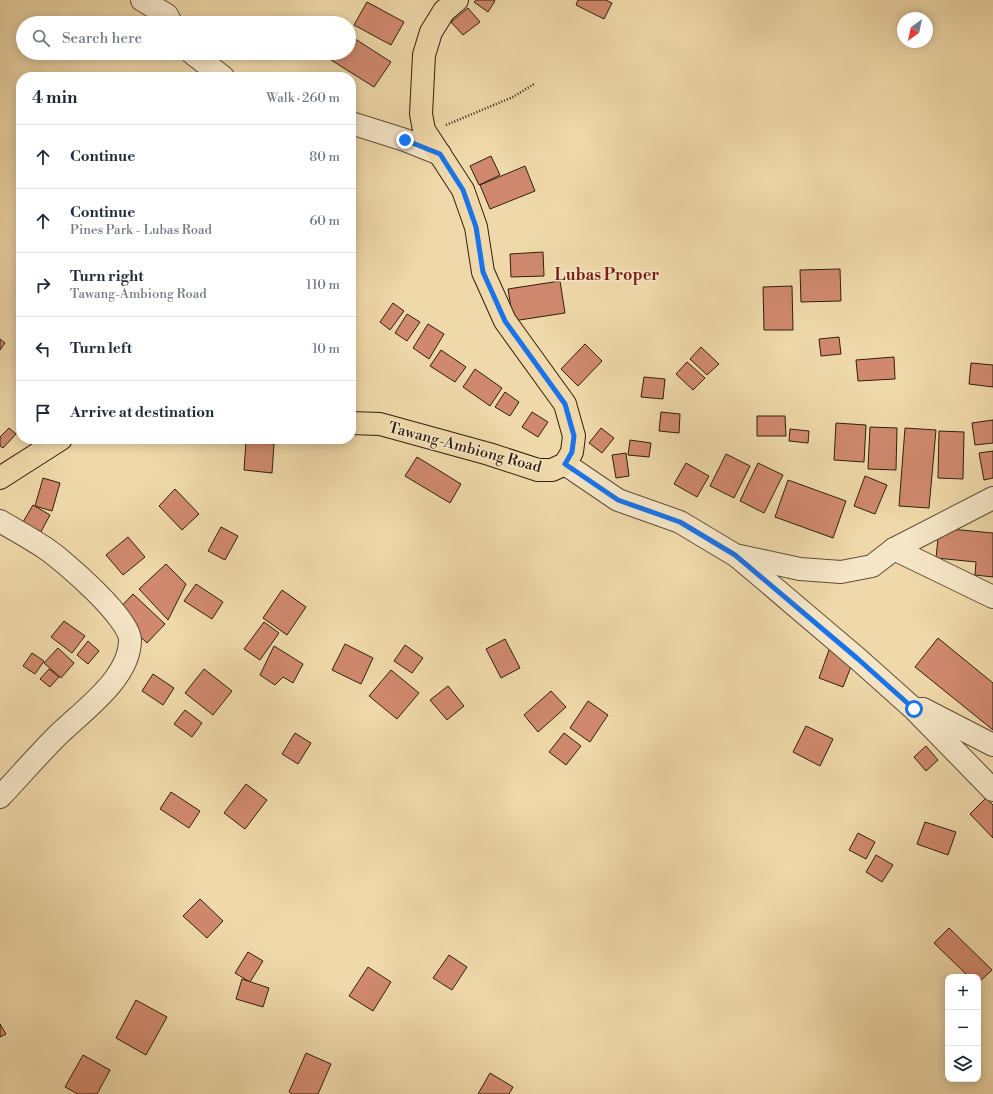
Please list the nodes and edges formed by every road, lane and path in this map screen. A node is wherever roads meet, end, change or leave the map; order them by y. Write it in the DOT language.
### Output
graph roads {
  1 [pos="142,0"];
  2 [pos="457,0"];
  3 [pos="168,16"];
  4 [pos="201,60"];
  5 [pos="217,72"];
  6 [pos="534,84"];
  7 [pos="356,125"];
  8 [pos="424,130"];
  9 [pos="440,154"];
  10 [pos="356,423"];
  11 [pos="53,444"];
  12 [pos="565,464"];
  13 [pos="0,478"];
  14 [pos="993,498"];
  15 [pos="0,521"];
  16 [pos="894,549"];
  17 [pos="735,555"];
  18 [pos="993,597"];
  19 [pos="914,709"];
  20 [pos="993,745"];
  21 [pos="993,790"];
  22 [pos="0,797"];
  1 -- 3 [label="street"];
  2 -- 8 [label="main road, Tawang-Ambiong Road"];
  4 -- 5 [label="street"];
  6 -- 8 [label="path"];
  7 -- 9 [label="street"];
  8 -- 9 [label="main road, Tawang-Ambiong Road"];
  9 -- 12 [label="main road, Tawang-Ambiong Road"];
  10 -- 12 [label="main road, Tawang-Ambiong Road"];
  11 -- 13 [label="main road"];
  12 -- 17 [label="street"];
  14 -- 16 [label="street"];
  15 -- 22 [label="street"];
  16 -- 17 [label="street"];
  16 -- 18 [label="street"];
  17 -- 19 [label="street"];
  19 -- 20 [label="street"];
  19 -- 21 [label="street"];
}
